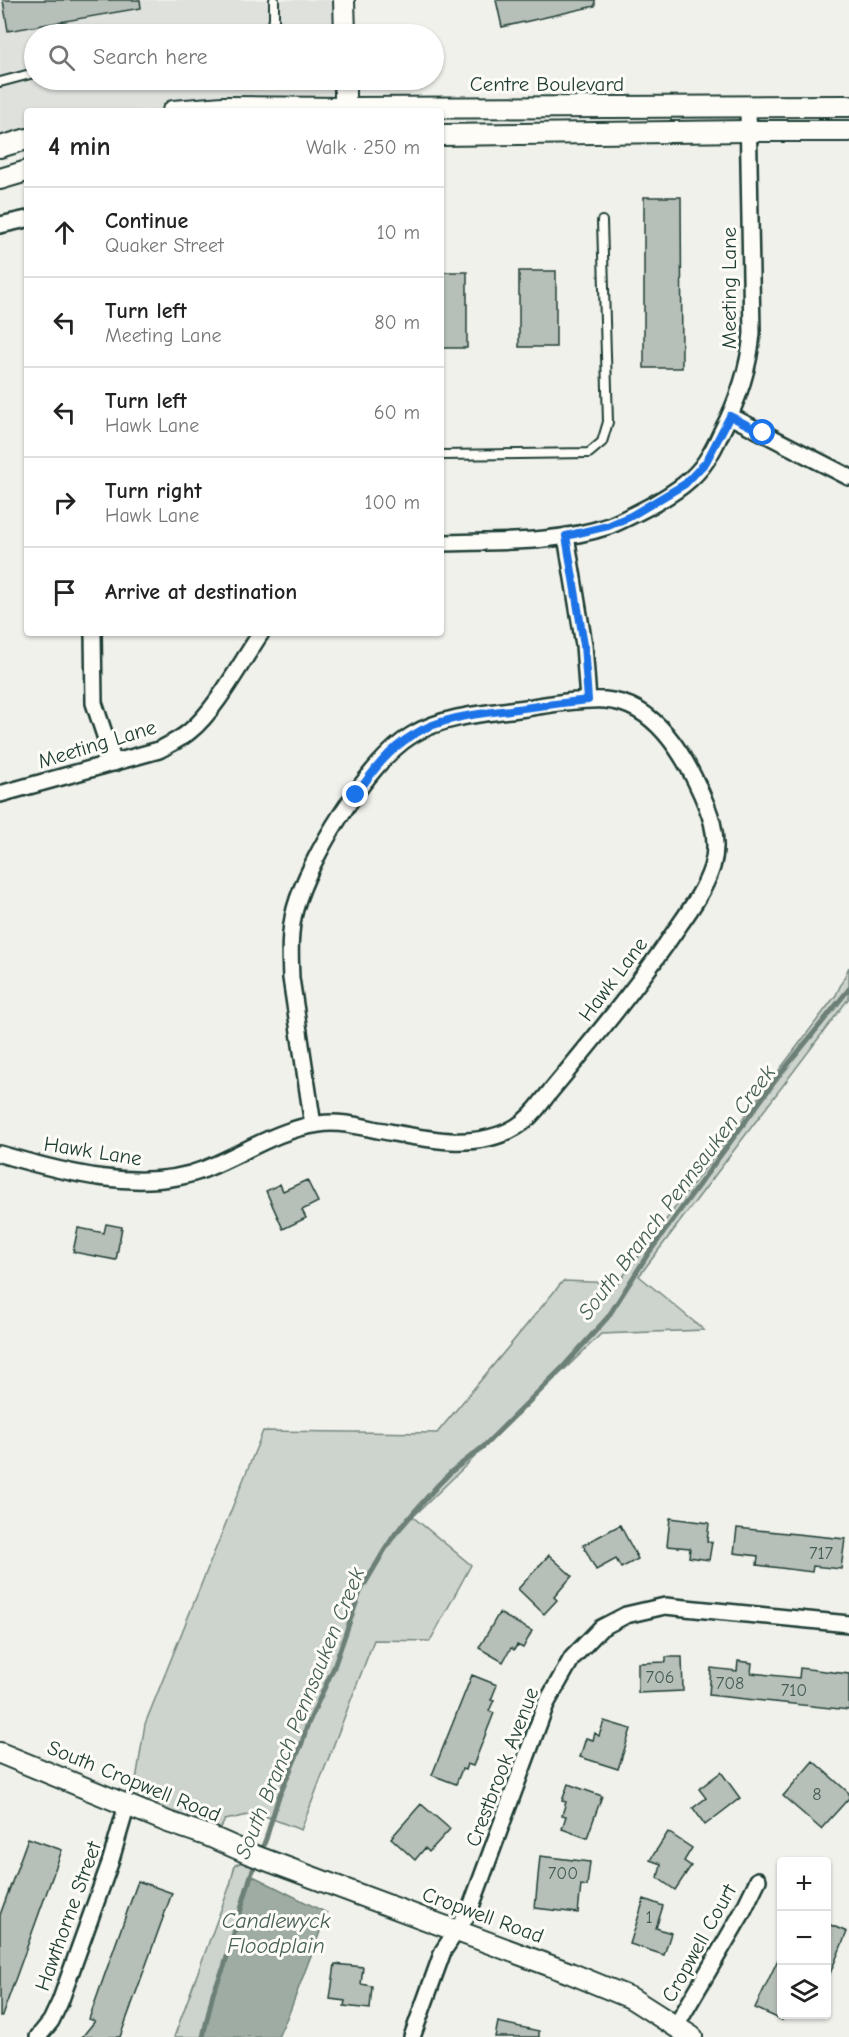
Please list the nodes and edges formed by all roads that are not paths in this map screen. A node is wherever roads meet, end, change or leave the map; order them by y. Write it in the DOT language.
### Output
graph roads {
  1 [pos="274,0"];
  2 [pos="344,0"];
  3 [pos="272,24"];
  4 [pos="345,24"];
  5 [pos="24,76"];
  6 [pos="0,82"];
  7 [pos="345,90"];
  8 [pos="849,106"];
  9 [pos="748,107"];
  10 [pos="345,108"];
  11 [pos="444,109"];
  12 [pos="748,131"];
  13 [pos="849,132"];
  14 [pos="444,135"];
  15 [pos="24,141"];
  16 [pos="0,147"];
  17 [pos="24,172"];
  18 [pos="0,179"];
  19 [pos="24,220"];
  20 [pos="602,221"];
  21 [pos="0,225"];
  22 [pos="730,416"];
  23 [pos="444,455"];
  24 [pos="849,477"];
  25 [pos="566,536"];
  26 [pos="444,543"];
  27 [pos="93,636"];
  28 [pos="259,636"];
  29 [pos="588,700"];
  30 [pos="114,763"];
  31 [pos="0,794"];
  32 [pos="313,1125"];
  33 [pos="0,1154"];
  34 [pos="849,1624"];
  35 [pos="0,1753"];
  36 [pos="127,1805"];
  37 [pos="250,1854"];
  38 [pos="758,1880"];
  39 [pos="456,1931"];
  40 [pos="684,2032"];
  41 [pos="38,2037"];
  42 [pos="412,2037"];
  1 -- 3 [label="lane"];
  2 -- 4 [label="street"];
  5 -- 6 [label="lane"];
  7 -- 10 [label="street"];
  8 -- 9 [label="street, Centre Boulevard"];
  9 -- 11 [label="street, Centre Boulevard"];
  9 -- 12 [label="street, Meeting Lane"];
  12 -- 13 [label="street"];
  12 -- 14 [label="street"];
  12 -- 22 [label="street, Meeting Lane"];
  15 -- 16 [label="street"];
  17 -- 18 [label="street"];
  19 -- 21 [label="street"];
  20 -- 23 [label="lane"];
  22 -- 24 [label="street"];
  22 -- 25 [label="street, Meeting Lane"];
  25 -- 26 [label="street, Meeting Lane"];
  25 -- 29 [label="street"];
  27 -- 30 [label="street"];
  28 -- 30 [label="street, Meeting Lane"];
  29 -- 32 [label="street, Hawk Lane"];
  29 -- 32 [label="street, Hawk Lane"];
  30 -- 31 [label="street, Meeting Lane"];
  32 -- 33 [label="street, Hawk Lane"];
  34 -- 39 [label="street, Crestbrook Avenue"];
  35 -- 36 [label="street, South Cropwell Road"];
  36 -- 37 [label="street, South Cropwell Road"];
  36 -- 41 [label="street, Hawthorne Street"];
  37 -- 39 [label="street, Cropwell Road"];
  38 -- 40 [label="street, Cropwell Court"];
  39 -- 40 [label="street, Cropwell Road"];
  39 -- 42 [label="street, Crestbrook Avenue"];
}
